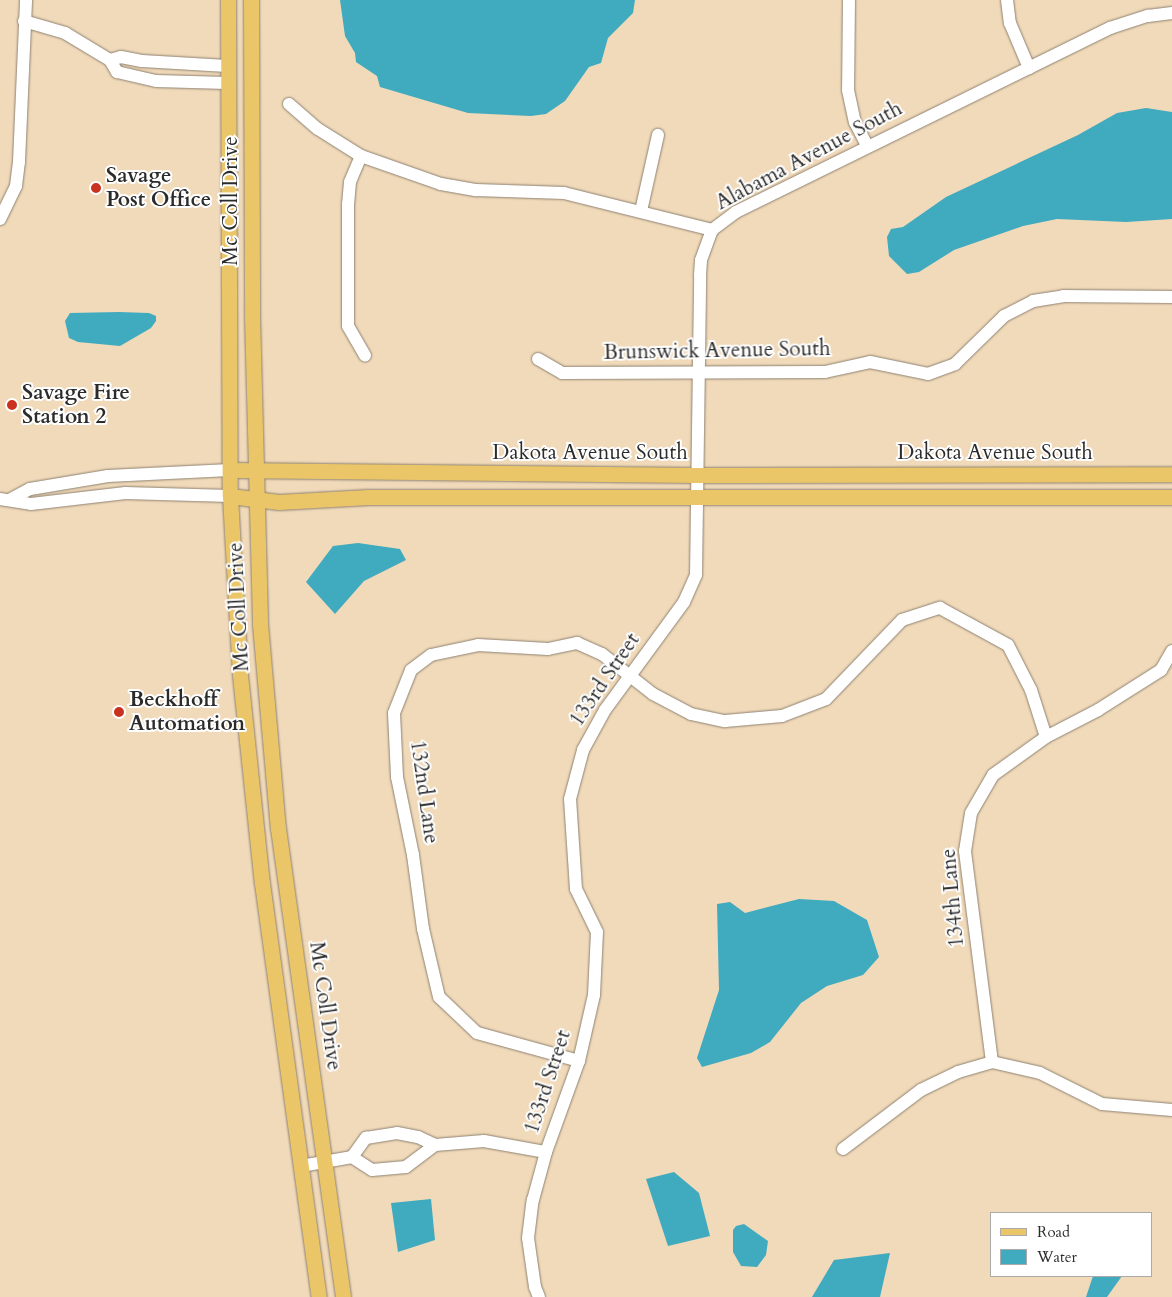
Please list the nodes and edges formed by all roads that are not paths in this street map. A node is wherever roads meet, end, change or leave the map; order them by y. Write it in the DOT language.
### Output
graph roads {
  1 [pos="26,0"];
  2 [pos="228,0"];
  3 [pos="251,0"];
  4 [pos="849,0"];
  5 [pos="1007,0"];
  6 [pos="1172,14"];
  7 [pos="24,21"];
  8 [pos="110,60"];
  9 [pos="227,66"];
  10 [pos="1029,68"];
  11 [pos="227,84"];
  12 [pos="289,104"];
  13 [pos="658,135"];
  14 [pos="867,146"];
  15 [pos="360,156"];
  16 [pos="641,211"];
  17 [pos="0,219"];
  18 [pos="712,230"];
  19 [pos="1172,297"];
  20 [pos="365,354"];
  21 [pos="538,359"];
  22 [pos="698,374"];
  23 [pos="230,470"];
  24 [pos="255,471"];
  25 [pos="1172,474"];
  26 [pos="696,475"];
  27 [pos="230,496"];
  28 [pos="1172,497"];
  29 [pos="695,498"];
  30 [pos="5,499"];
  31 [pos="256,499"];
  32 [pos="1172,651"];
  33 [pos="630,676"];
  34 [pos="1046,737"];
  35 [pos="579,1061"];
  36 [pos="992,1062"];
  37 [pos="1172,1110"];
  38 [pos="435,1145"];
  39 [pos="843,1148"];
  40 [pos="546,1152"];
  41 [pos="352,1156"];
  42 [pos="325,1162"];
  43 [pos="301,1166"];
  44 [pos="319,1297"];
  45 [pos="343,1297"];
  46 [pos="540,1297"];
  1 -- 7 [label="street"];
  2 -- 9 [label="main road, Mc Coll Drive"];
  3 -- 24 [label="main road, Mc Coll Drive"];
  4 -- 14 [label="street"];
  5 -- 10 [label="street"];
  6 -- 10 [label="street, Alabama Avenue South"];
  7 -- 8 [label="street"];
  7 -- 17 [label="street"];
  8 -- 9 [label="street"];
  8 -- 11 [label="street"];
  9 -- 11 [label="main road, Mc Coll Drive"];
  10 -- 14 [label="street, Alabama Avenue South"];
  11 -- 23 [label="main road, Mc Coll Drive"];
  12 -- 15 [label="street, Alabama Avenue South"];
  13 -- 16 [label="street"];
  14 -- 18 [label="street, Alabama Avenue South"];
  15 -- 16 [label="street, Alabama Avenue South"];
  15 -- 20 [label="street"];
  16 -- 18 [label="street, Alabama Avenue South"];
  18 -- 22 [label="street, 133rd Street"];
  19 -- 22 [label="street, Brunswick Avenue South"];
  21 -- 22 [label="street, Brunswick Avenue South"];
  22 -- 26 [label="street, 133rd Street"];
  23 -- 24 [label="main road, Dakota Avenue South"];
  23 -- 27 [label="main road, Mc Coll Drive"];
  23 -- 30 [label="street, Dakota Avenue South"];
  24 -- 26 [label="main road, Dakota Avenue South"];
  24 -- 31 [label="main road, Mc Coll Drive"];
  25 -- 26 [label="main road, Dakota Avenue South"];
  26 -- 29 [label="street, 133rd Street"];
  27 -- 30 [label="street, Dakota Avenue South"];
  27 -- 31 [label="main road, Dakota Avenue South"];
  27 -- 43 [label="main road, Mc Coll Drive"];
  28 -- 29 [label="main road, Dakota Avenue South"];
  29 -- 31 [label="main road, Dakota Avenue South"];
  29 -- 33 [label="street, 133rd Street"];
  31 -- 42 [label="main road, Mc Coll Drive"];
  32 -- 34 [label="street, 134th Lane"];
  33 -- 34 [label="street, 132nd Lane"];
  33 -- 35 [label="street, 133rd Street"];
  33 -- 35 [label="street, 132nd Lane"];
  34 -- 36 [label="street, 134th Lane"];
  35 -- 40 [label="street, 133rd Street"];
  36 -- 37 [label="street"];
  36 -- 39 [label="street"];
  38 -- 40 [label="street"];
  38 -- 41 [label="street"];
  38 -- 41 [label="street"];
  40 -- 46 [label="street, 133rd Street"];
  41 -- 42 [label="street"];
  42 -- 43 [label="street"];
  42 -- 45 [label="main road, Mc Coll Drive"];
  43 -- 44 [label="main road, Mc Coll Drive"];
}
